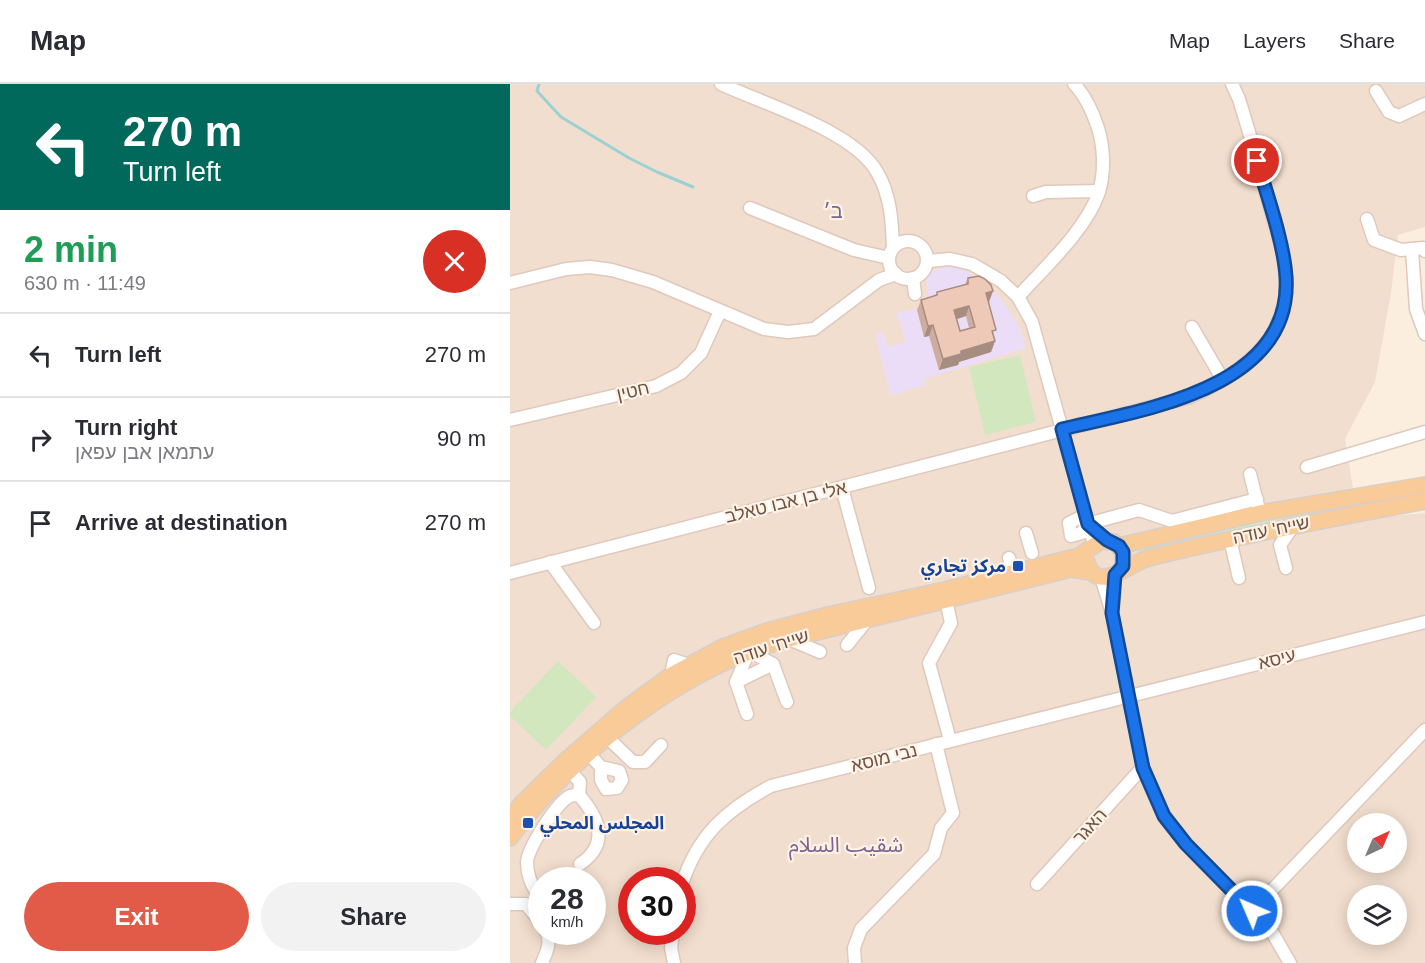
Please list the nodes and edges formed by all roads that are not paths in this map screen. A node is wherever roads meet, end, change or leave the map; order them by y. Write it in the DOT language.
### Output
graph roads {
  1 [pos="721,84"];
  2 [pos="1074,84"];
  3 [pos="1232,84"];
  4 [pos="1376,91"];
  5 [pos="1425,104"];
  6 [pos="1099,191"];
  7 [pos="1033,196"];
  8 [pos="750,208"];
  9 [pos="1367,219"];
  10 [pos="892,221"];
  11 [pos="908,240"];
  12 [pos="1412,250"];
  13 [pos="1425,251"];
  14 [pos="892,261"];
  15 [pos="928,261"];
  16 [pos="913,278"];
  17 [pos="510,283"];
  18 [pos="915,294"];
  19 [pos="1018,297"];
  20 [pos="720,311"];
  21 [pos="1192,327"];
  22 [pos="1425,334"];
  23 [pos="1223,380"];
  24 [pos="510,420"];
  25 [pos="1062,429"];
  26 [pos="1425,432"];
  27 [pos="1307,467"];
  28 [pos="1250,474"];
  29 [pos="1425,484"];
  30 [pos="842,488"];
  31 [pos="1425,501"];
  32 [pos="1259,506"];
  33 [pos="1086,519"];
  34 [pos="1294,525"];
  35 [pos="1174,529"];
  36 [pos="1070,530"];
  37 [pos="1026,533"];
  38 [pos="1230,539"];
  39 [pos="1103,545"];
  40 [pos="1032,552"];
  41 [pos="550,562"];
  42 [pos="1286,568"];
  43 [pos="510,573"];
  44 [pos="1107,574"];
  45 [pos="1239,578"];
  46 [pos="869,588"];
  47 [pos="946,600"];
  48 [pos="868,619"];
  49 [pos="1425,622"];
  50 [pos="594,623"];
  51 [pos="789,639"];
  52 [pos="847,645"];
  53 [pos="749,651"];
  54 [pos="820,652"];
  55 [pos="773,664"];
  56 [pos="736,682"];
  57 [pos="1130,696"];
  58 [pos="787,702"];
  59 [pos="747,714"];
  60 [pos="1425,730"];
  61 [pos="608,738"];
  62 [pos="950,741"];
  63 [pos="936,744"];
  64 [pos="661,745"];
  65 [pos="589,754"];
  66 [pos="601,767"];
  67 [pos="1143,768"];
  68 [pos="570,771"];
  69 [pos="579,795"];
  70 [pos="510,821"];
  71 [pos="510,838"];
  72 [pos="580,864"];
  73 [pos="688,867"];
  74 [pos="528,870"];
  75 [pos="1037,884"];
  76 [pos="510,904"];
  77 [pos="528,906"];
  78 [pos="1252,911"];
  79 [pos="548,945"];
  80 [pos="671,945"];
  81 [pos="542,963"];
  82 [pos="674,963"];
  83 [pos="855,963"];
  84 [pos="1290,963"];
  1 -- 10 [label="street"];
  2 -- 6 [label="street"];
  3 -- 23 [label="street, אלי בן אבו טאלב"];
  4 -- 5 [label="street"];
  6 -- 7 [label="street"];
  6 -- 19 [label="street"];
  8 -- 14 [label="street"];
  9 -- 12 [label="street"];
  10 -- 11 [label="street"];
  10 -- 14 [label="street"];
  11 -- 14 [label="street"];
  11 -- 15 [label="street"];
  12 -- 13 [label="street"];
  12 -- 22 [label="street"];
  14 -- 16 [label="street"];
  14 -- 20 [label="street"];
  15 -- 16 [label="street"];
  15 -- 19 [label="street"];
  16 -- 18 [label="street"];
  17 -- 20 [label="street"];
  19 -- 25 [label="street"];
  20 -- 24 [label="street, חטין"];
  21 -- 23 [label="street"];
  23 -- 25 [label="street, אלי בן אבו טאלב"];
  25 -- 30 [label="street, אלי בן אבו טאלב"];
  25 -- 33 [label="street"];
  26 -- 27 [label="street"];
  28 -- 32 [label="street"];
  29 -- 32 [label="main road, שייח' עודה"];
  30 -- 41 [label="street, אלי בן אבו טאלב"];
  30 -- 46 [label="street"];
  31 -- 34 [label="main road, שייח' עודה"];
  32 -- 35 [label="main road, שייח' עודה"];
  33 -- 35 [label="street"];
  33 -- 36 [label="street"];
  33 -- 39 [label="street"];
  34 -- 38 [label="main road, שייח' עודה"];
  34 -- 42 [label="street"];
  35 -- 39 [label="main road, שייח' עודה"];
  37 -- 40 [label="street"];
  38 -- 44 [label="main road, שייח' עודה"];
  38 -- 45 [label="street"];
  39 -- 44 [label="main road"];
  39 -- 44 [label="main road"];
  39 -- 70 [label="main road, שייח' עודה"];
  41 -- 43 [label="street, אלי בן אבו טאלב"];
  41 -- 50 [label="street"];
  44 -- 47 [label="main road, שייח' עודה"];
  44 -- 57 [label="street"];
  47 -- 48 [label="main road, שייח' עודה"];
  47 -- 62 [label="street"];
  48 -- 51 [label="main road, שייח' עודה"];
  48 -- 52 [label="street"];
  49 -- 57 [label="street, עיסא"];
  51 -- 53 [label="main road, שייח' עודה"];
  51 -- 54 [label="street"];
  53 -- 55 [label="street"];
  53 -- 56 [label="street"];
  53 -- 61 [label="main road, שייח' עודה"];
  55 -- 56 [label="street"];
  55 -- 58 [label="street"];
  56 -- 59 [label="street"];
  57 -- 62 [label="street, נבי מוסא"];
  57 -- 67 [label="street"];
  60 -- 78 [label="street"];
  61 -- 64 [label="street"];
  61 -- 65 [label="main road, שייח' עודה"];
  62 -- 63 [label="street, נבי מוסא"];
  63 -- 73 [label="street, נבי מוסא"];
  63 -- 83 [label="street"];
  65 -- 66 [label="street"];
  65 -- 68 [label="main road, שייח' עודה"];
  67 -- 75 [label="street, האגר"];
  67 -- 78 [label="street"];
  68 -- 69 [label="street"];
  68 -- 71 [label="main road, שייח' עודה"];
  69 -- 72 [label="street"];
  69 -- 74 [label="street"];
  76 -- 77 [label="street"];
  78 -- 84 [label="street"];
  79 -- 81 [label="street"];
  80 -- 82 [label="street"];
}
